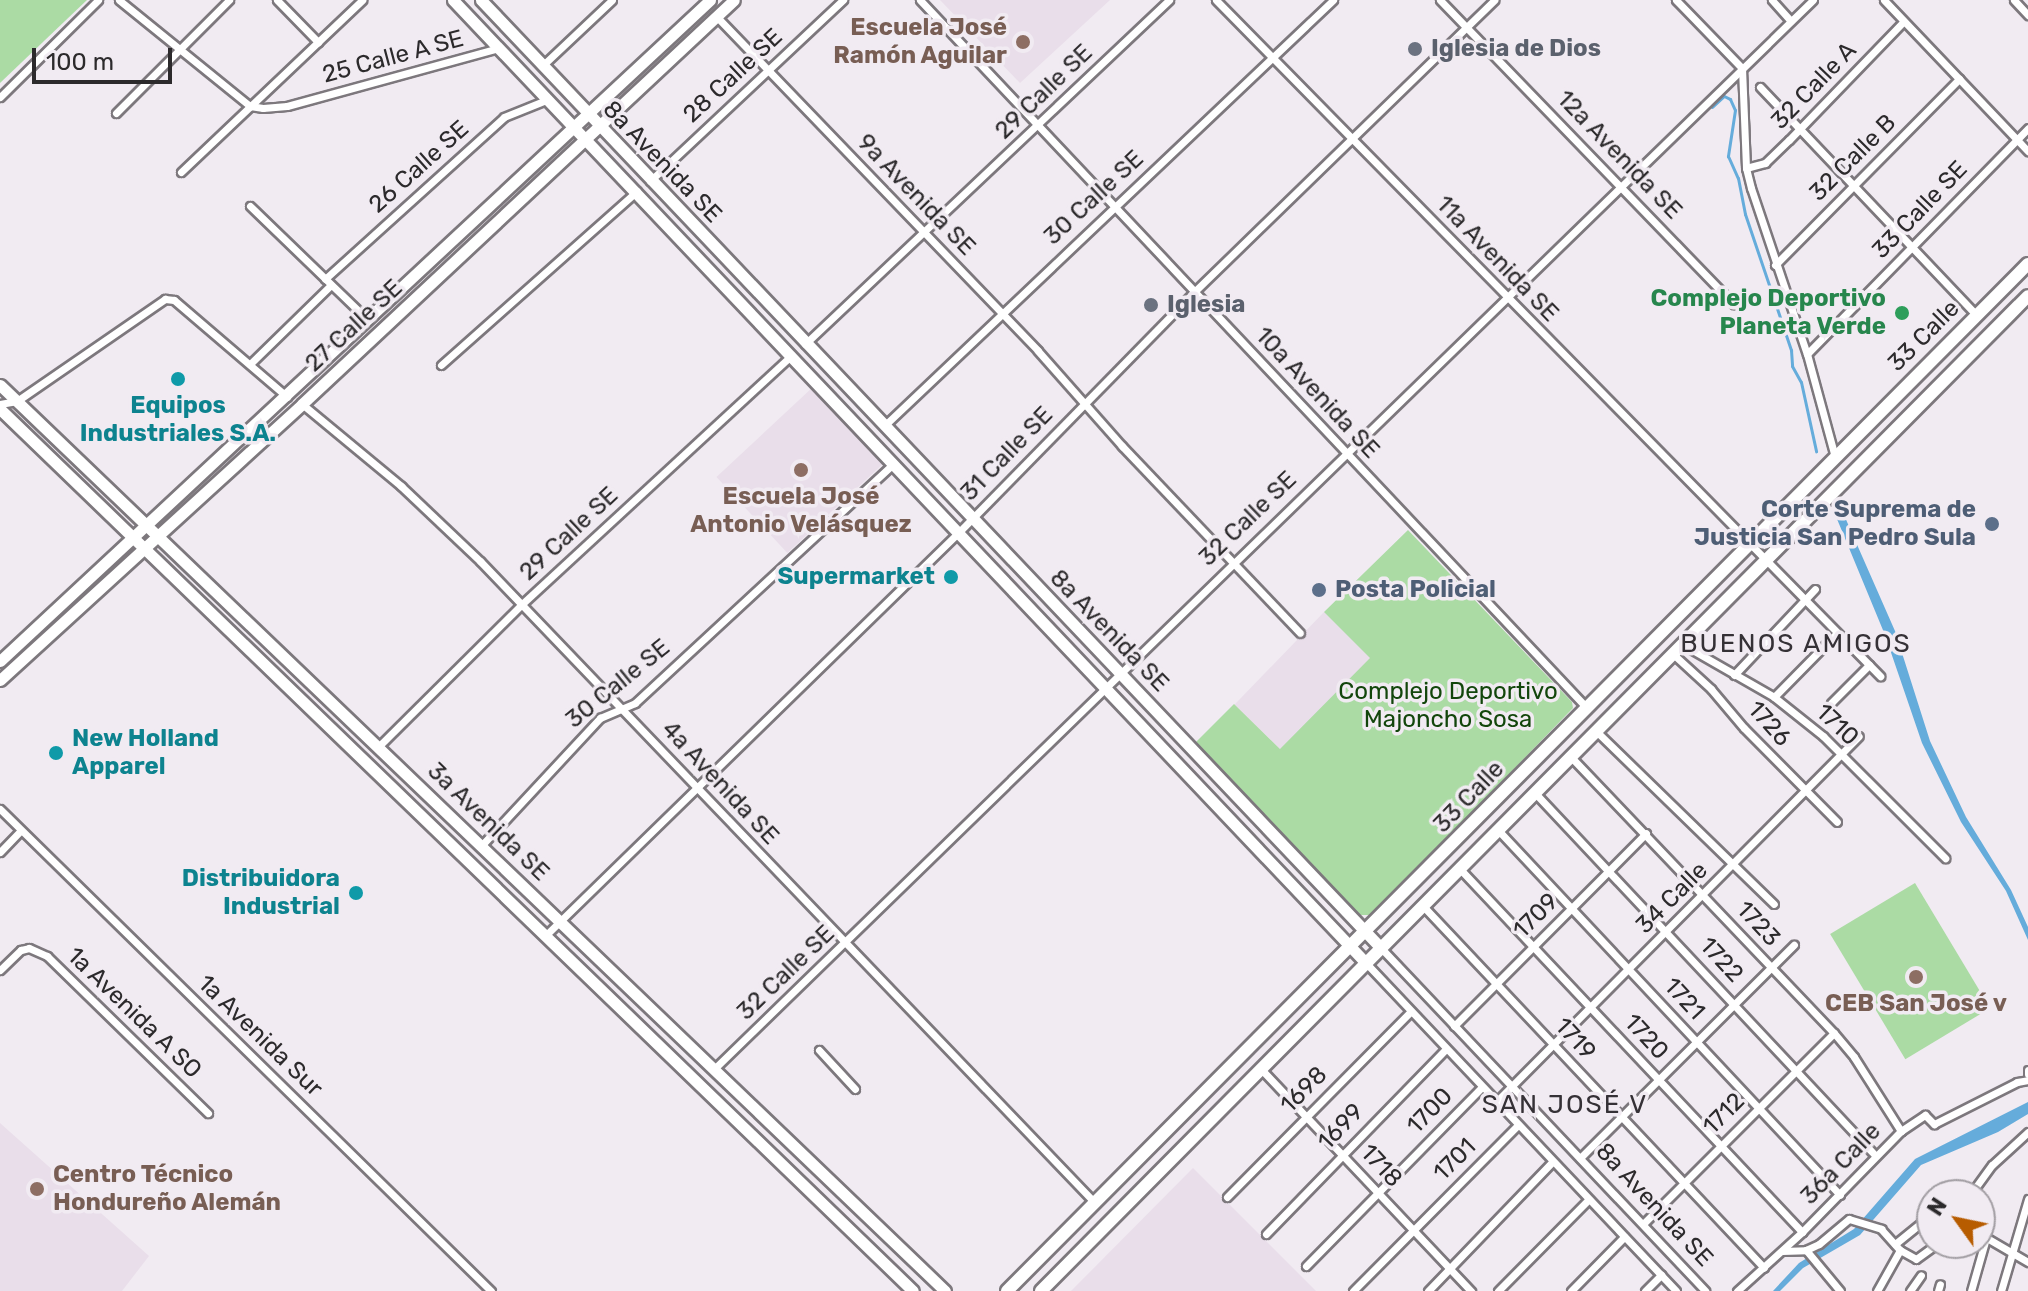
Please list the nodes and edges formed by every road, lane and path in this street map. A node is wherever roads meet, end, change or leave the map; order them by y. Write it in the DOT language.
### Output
graph roads {
  1 [pos="98,0"];
  2 [pos="119,0"];
  3 [pos="229,0"];
  4 [pos="277,0"];
  5 [pos="362,0"];
  6 [pos="453,0"];
  7 [pos="481,0"];
  8 [pos="612,0"];
  9 [pos="734,0"];
  10 [pos="843,0"];
  11 [pos="920,0"];
  12 [pos="1169,0"];
  13 [pos="1216,0"];
  14 [pos="1333,0"];
  15 [pos="1440,0"];
  16 [pos="1494,0"];
  17 [pos="1676,0"];
  18 [pos="1772,0"];
  19 [pos="1813,0"];
  20 [pos="1884,0"];
  21 [pos="2014,0"];
  22 [pos="705,2"];
  23 [pos="2028,15"];
  24 [pos="717,17"];
  25 [pos="1791,21"];
  26 [pos="1904,21"];
  27 [pos="1467,27"];
  28 [pos="318,42"];
  29 [pos="500,48"];
  30 [pos="179,51"];
  31 [pos="1272,57"];
  32 [pos="542,66"];
  33 [pos="1742,68"];
  34 [pos="768,70"];
  35 [pos="1959,79"];
  36 [pos="1760,87"];
  37 [pos="0,97"];
  38 [pos="549,99"];
  39 [pos="250,106"];
  40 [pos="116,113"];
  41 [pos="586,115"];
  42 [pos="575,126"];
  43 [pos="1038,126"];
  44 [pos="598,127"];
  45 [pos="1801,128"];
  46 [pos="2028,128"];
  47 [pos="586,138"];
  48 [pos="1352,139"];
  49 [pos="2017,140"];
  50 [pos="2028,151"];
  51 [pos="1746,168"];
  52 [pos="181,172"];
  53 [pos="650,181"];
  54 [pos="1854,185"];
  55 [pos="1621,186"];
  56 [pos="637,191"];
  57 [pos="250,206"];
  58 [pos="1114,207"];
  59 [pos="924,232"];
  60 [pos="1912,246"];
  61 [pos="2028,264"];
  62 [pos="1775,265"];
  63 [pos="328,282"];
  64 [pos="1194,292"];
  65 [pos="2028,296"];
  66 [pos="1506,297"];
  67 [pos="1734,304"];
  68 [pos="1002,313"];
  69 [pos="1976,315"];
  70 [pos="368,320"];
  71 [pos="805,344"];
  72 [pos="1807,354"];
  73 [pos="792,355"];
  74 [pos="250,364"];
  75 [pos="441,365"];
  76 [pos="0,385"];
  77 [pos="287,397"];
  78 [pos="17,401"];
  79 [pos="1085,402"];
  80 [pos="302,404"];
  81 [pos="0,406"];
  82 [pos="884,426"];
  83 [pos="1345,453"];
  84 [pos="1836,459"];
  85 [pos="894,463"];
  86 [pos="972,519"];
  87 [pos="147,526"];
  88 [pos="959,532"];
  89 [pos="159,536"];
  90 [pos="134,538"];
  91 [pos="1749,545"];
  92 [pos="145,549"];
  93 [pos="1765,561"];
  94 [pos="1233,562"];
  95 [pos="1815,589"];
  96 [pos="1805,601"];
  97 [pos="522,604"];
  98 [pos="1300,633"];
  99 [pos="1837,633"];
  100 [pos="1678,649"];
  101 [pos="0,661"];
  102 [pos="1869,665"];
  103 [pos="1119,673"];
  104 [pos="1734,675"];
  105 [pos="1880,676"];
  106 [pos="0,680"];
  107 [pos="1105,686"];
  108 [pos="1774,697"];
  109 [pos="1831,703"];
  110 [pos="623,707"];
  111 [pos="1587,708"];
  112 [pos="1596,731"];
  113 [pos="1859,736"];
  114 [pos="378,747"];
  115 [pos="1841,755"];
  116 [pos="1571,757"];
  117 [pos="696,786"];
  118 [pos="1805,792"];
  119 [pos="1535,793"];
  120 [pos="0,809"];
  121 [pos="1837,822"];
  122 [pos="21,830"];
  123 [pos="1498,830"];
  124 [pos="1646,833"];
  125 [pos="481,846"];
  126 [pos="0,852"];
  127 [pos="1945,858"];
  128 [pos="1733,864"];
  129 [pos="1460,869"];
  130 [pos="1609,870"];
  131 [pos="1703,895"];
  132 [pos="1774,904"];
  133 [pos="1423,906"];
  134 [pos="1571,908"];
  135 [pos="560,921"];
  136 [pos="1667,931"];
  137 [pos="1367,933"];
  138 [pos="547,934"];
  139 [pos="846,944"];
  140 [pos="1794,945"];
  141 [pos="1533,946"];
  142 [pos="1352,947"];
  143 [pos="1381,948"];
  144 [pos="1366,963"];
  145 [pos="1772,967"];
  146 [pos="0,970"];
  147 [pos="1629,970"];
  148 [pos="1496,984"];
  149 [pos="1734,1004"];
  150 [pos="1591,1008"];
  151 [pos="1410,1012"];
  152 [pos="1454,1026"];
  153 [pos="1834,1033"];
  154 [pos="1696,1042"];
  155 [pos="1554,1046"];
  156 [pos="1446,1049"];
  157 [pos="819,1050"];
  158 [pos="714,1069"];
  159 [pos="1261,1069"];
  160 [pos="1795,1071"];
  161 [pos="1658,1080"];
  162 [pos="2028,1080"];
  163 [pos="1482,1087"];
  164 [pos="1513,1087"];
  165 [pos="855,1089"];
  166 [pos="1496,1102"];
  167 [pos="1759,1108"];
  168 [pos="208,1113"];
  169 [pos="1306,1117"];
  170 [pos="1620,1117"];
  171 [pos="1518,1125"];
  172 [pos="1901,1131"];
  173 [pos="2028,1132"];
  174 [pos="1721,1146"];
  175 [pos="1342,1155"];
  176 [pos="1875,1155"];
  177 [pos="1580,1158"];
  178 [pos="1552,1162"];
  179 [pos="1982,1179"];
  180 [pos="1684,1183"];
  181 [pos="1378,1193"];
  182 [pos="1840,1195"];
  183 [pos="1227,1197"];
  184 [pos="2028,1199"];
  185 [pos="1588,1200"];
  186 [pos="1096,1204"];
  187 [pos="1643,1224"];
  188 [pos="1413,1229"];
  189 [pos="1916,1230"];
  190 [pos="1802,1232"];
  191 [pos="1266,1234"];
  192 [pos="1624,1237"];
  193 [pos="1996,1244"];
  194 [pos="1898,1247"];
  195 [pos="1782,1251"];
  196 [pos="1807,1252"];
  197 [pos="2011,1253"];
  198 [pos="1916,1259"];
  199 [pos="1978,1259"];
  200 [pos="2028,1262"];
  201 [pos="1306,1266"];
  202 [pos="1450,1268"];
  203 [pos="1764,1268"];
  204 [pos="1661,1275"];
  205 [pos="1921,1275"];
  206 [pos="491,1291"];
  207 [pos="913,1291"];
  208 [pos="945,1291"];
  209 [pos="1007,1291"];
  210 [pos="1041,1291"];
  211 [pos="1353,1291"];
  212 [pos="1428,1291"];
  213 [pos="1471,1291"];
  214 [pos="1498,1291"];
  215 [pos="1571,1291"];
  216 [pos="1645,1291"];
  217 [pos="1676,1291"];
  218 [pos="1705,1291"];
  219 [pos="1737,1291"];
  220 [pos="1840,1291"];
  221 [pos="1877,1291"];
  222 [pos="1910,1291"];
  223 [pos="1971,1291"];
  224 [pos="2001,1291"];
  1 -- 37 [label="street"];
  2 -- 30 [label="street"];
  3 -- 30 [label="street"];
  4 -- 28 [label="street"];
  5 -- 28 [label="street"];
  6 -- 29 [label="main road, 8a Avenida SE"];
  7 -- 32 [label="main road, 8a Avenida SE"];
  8 -- 32 [label="street"];
  9 -- 24 [label="main road, 27 Calle SE"];
  10 -- 34 [label="street, 28 Calle SE"];
  11 -- 43 [label="street, 10a Avenida SE"];
  12 -- 43 [label="street, 29 Calle SE"];
  13 -- 31 [label="street, 11a Avenida SE"];
  14 -- 31 [label="street, 30 Calle SE"];
  15 -- 27 [label="street, 12a Avenida SE"];
  16 -- 27 [label="street, 31 Calle SE"];
  17 -- 33 [label="street"];
  18 -- 25 [label="street"];
  19 -- 25 [label="street, 32 Calle SE"];
  20 -- 26 [label="street"];
  21 -- 23 [label="street"];
  22 -- 41 [label="main road, 27 Calle SE"];
  24 -- 34 [label="street, 9a Avenida SE"];
  24 -- 44 [label="main road, 27 Calle SE"];
  25 -- 33 [label="street, 32 Calle SE"];
  26 -- 35 [label="street"];
  26 -- 45 [label="street, 32 Calle A"];
  27 -- 48 [label="street, 31 Calle SE"];
  27 -- 55 [label="street, 12a Avenida SE"];
  28 -- 39 [label="street"];
  29 -- 38 [label="main road, 8a Avenida SE"];
  29 -- 39 [label="street, 25 Calle A SE"];
  30 -- 39 [label="street"];
  30 -- 40 [label="street"];
  31 -- 48 [label="street, 11a Avenida SE"];
  31 -- 58 [label="street, 30 Calle SE"];
  32 -- 41 [label="main road, 8a Avenida SE"];
  33 -- 51 [label="street"];
  33 -- 55 [label="street, 32 Calle SE"];
  34 -- 53 [label="street, 28 Calle SE"];
  34 -- 59 [label="street, 9a Avenida SE"];
  35 -- 49 [label="street"];
  35 -- 54 [label="street, 32 Calle B"];
  36 -- 45 [label="street"];
  38 -- 42 [label="main road, 8a Avenida SE"];
  38 -- 63 [label="street, 26 Calle SE"];
  39 -- 52 [label="street"];
  41 -- 42 [label="main road, 27 Calle SE"];
  41 -- 44 [label="main road, 8a Avenida SE"];
  42 -- 47 [label="main road, 8a Avenida SE"];
  42 -- 70 [label="main road, 27 Calle SE"];
  43 -- 58 [label="street, 10a Avenida SE"];
  43 -- 59 [label="street, 29 Calle SE"];
  44 -- 47 [label="main road, 27 Calle SE"];
  44 -- 53 [label="main road, 8a Avenida SE"];
  45 -- 51 [label="street, 32 Calle A"];
  45 -- 54 [label="street"];
  46 -- 49 [label="street, 33 Calle SE"];
  47 -- 56 [label="main road, 8a Avenida SE"];
  47 -- 80 [label="main road, 27 Calle SE"];
  48 -- 64 [label="street, 31 Calle SE"];
  48 -- 66 [label="street, 11a Avenida SE"];
  49 -- 50 [label="street"];
  49 -- 60 [label="street, 33 Calle SE"];
  51 -- 62 [label="street"];
  53 -- 71 [label="main road, 8a Avenida SE"];
  54 -- 60 [label="street"];
  54 -- 62 [label="street, 32 Calle B"];
  55 -- 66 [label="street, 32 Calle SE"];
  55 -- 67 [label="street, 12a Avenida SE"];
  56 -- 73 [label="main road, 8a Avenida SE"];
  56 -- 75 [label="street"];
  57 -- 63 [label="street"];
  58 -- 64 [label="street, 10a Avenida SE"];
  58 -- 68 [label="street, 30 Calle SE"];
  59 -- 68 [label="street, 9a Avenida SE"];
  59 -- 71 [label="street, 29 Calle SE"];
  60 -- 69 [label="street"];
  60 -- 72 [label="street, 33 Calle SE"];
  61 -- 69 [label="main road, 33 Calle"];
  62 -- 72 [label="street"];
  63 -- 70 [label="street"];
  63 -- 74 [label="street, 26 Calle SE"];
  64 -- 79 [label="street, 31 Calle SE"];
  64 -- 83 [label="street, 10a Avenida SE"];
  65 -- 93 [label="main road, 33 Calle"];
  66 -- 83 [label="street, 32 Calle SE"];
  66 -- 91 [label="street, 11a Avenida SE"];
  68 -- 79 [label="street, 9a Avenida SE"];
  68 -- 82 [label="street, 30 Calle SE"];
  69 -- 84 [label="main road, 33 Calle"];
  70 -- 77 [label="main road, 27 Calle SE"];
  71 -- 82 [label="main road, 8a Avenida SE"];
  72 -- 84 [label="street"];
  73 -- 85 [label="main road, 8a Avenida SE"];
  73 -- 97 [label="street, 29 Calle SE"];
  74 -- 77 [label="street"];
  74 -- 78 [label="street"];
  76 -- 78 [label="main road, 3a Avenida SE"];
  77 -- 87 [label="main road, 27 Calle SE"];
  78 -- 81 [label="street"];
  78 -- 87 [label="main road, 3a Avenida SE"];
  79 -- 86 [label="street, 31 Calle SE"];
  79 -- 94 [label="street, 9a Avenida SE"];
  80 -- 89 [label="main road, 27 Calle SE"];
  80 -- 97 [label="street, 4a Avenida SE"];
  81 -- 90 [label="main road, 3a Avenida SE"];
  82 -- 86 [label="main road, 8a Avenida SE"];
  83 -- 94 [label="street, 32 Calle SE"];
  83 -- 111 [label="street, 10a Avenida SE"];
  84 -- 91 [label="main road, 33 Calle"];
  85 -- 88 [label="main road, 8a Avenida SE"];
  85 -- 110 [label="street, 30 Calle SE"];
  86 -- 88 [label="street, 31 Calle SE"];
  86 -- 103 [label="main road, 8a Avenida SE"];
  87 -- 89 [label="main road, 3a Avenida SE"];
  87 -- 90 [label="main road, 27 Calle SE"];
  88 -- 107 [label="main road, 8a Avenida SE"];
  88 -- 117 [label="street, 31 Calle SE"];
  89 -- 92 [label="main road, 27 Calle SE"];
  89 -- 114 [label="main road, 3a Avenida SE"];
  90 -- 92 [label="main road, 3a Avenida SE"];
  90 -- 101 [label="main road, 27 Calle SE"];
  91 -- 93 [label="street, 11a Avenida SE"];
  91 -- 111 [label="main road, 33 Calle"];
  92 -- 106 [label="main road, 27 Calle SE"];
  92 -- 138 [label="main road, 3a Avenida SE"];
  93 -- 96 [label="street, 11a Avenida SE"];
  93 -- 100 [label="main road, 33 Calle"];
  94 -- 98 [label="street"];
  94 -- 103 [label="street, 32 Calle SE"];
  95 -- 96 [label="street"];
  96 -- 99 [label="street, 11a Avenida SE"];
  96 -- 104 [label="street"];
  97 -- 110 [label="street, 4a Avenida SE"];
  97 -- 114 [label="street, 29 Calle SE"];
  99 -- 102 [label="street, 11a Avenida SE"];
  99 -- 108 [label="street"];
  100 -- 104 [label="street, 1710"];
  100 -- 112 [label="main road, 33 Calle"];
  100 -- 118 [label="street, 1726"];
  102 -- 105 [label="street, 11a Avenida SE"];
  102 -- 109 [label="street"];
  103 -- 107 [label="street, 32 Calle SE"];
  103 -- 137 [label="main road, 8a Avenida SE"];
  104 -- 108 [label="street, 1710"];
  107 -- 139 [label="street, 32 Calle SE"];
  107 -- 142 [label="main road, 8a Avenida SE"];
  108 -- 115 [label="street, 1710"];
  110 -- 117 [label="street, 4a Avenida SE"];
  110 -- 125 [label="street, 30 Calle SE"];
  111 -- 137 [label="main road, 33 Calle"];
  112 -- 116 [label="main road, 33 Calle"];
  112 -- 128 [label="street"];
  113 -- 115 [label="street, 34 Calle"];
  114 -- 125 [label="main road, 3a Avenida SE"];
  115 -- 118 [label="street, 34 Calle"];
  115 -- 127 [label="street, 1710"];
  116 -- 119 [label="main road, 33 Calle"];
  116 -- 124 [label="street, 1723"];
  117 -- 135 [label="street, 31 Calle SE"];
  117 -- 139 [label="street, 4a Avenida SE"];
  118 -- 121 [label="street, 1726"];
  118 -- 128 [label="street, 34 Calle"];
  119 -- 123 [label="main road, 33 Calle"];
  119 -- 130 [label="street, 1722"];
  120 -- 122 [label="street, 1a Avenida Sur"];
  122 -- 126 [label="street"];
  122 -- 206 [label="street, 1a Avenida Sur"];
  123 -- 129 [label="main road, 33 Calle"];
  123 -- 134 [label="street, 1721"];
  124 -- 130 [label="street, 1709"];
  124 -- 131 [label="street, 1723"];
  125 -- 135 [label="main road, 3a Avenida SE"];
  128 -- 131 [label="street, 34 Calle"];
  128 -- 132 [label="street"];
  129 -- 133 [label="main road, 33 Calle"];
  129 -- 141 [label="street, 1720"];
  130 -- 134 [label="street, 1709"];
  130 -- 136 [label="street, 1722"];
  131 -- 136 [label="street, 34 Calle"];
  131 -- 145 [label="street, 1723"];
  133 -- 143 [label="main road, 33 Calle"];
  133 -- 148 [label="street, 1719"];
  134 -- 141 [label="street, 1709"];
  134 -- 147 [label="street, 1721"];
  135 -- 138 [label="street, 31 Calle SE"];
  135 -- 158 [label="main road, 3a Avenida SE"];
  136 -- 147 [label="street, 34 Calle"];
  136 -- 149 [label="street, 1722"];
  137 -- 142 [label="main road, 33 Calle"];
  137 -- 143 [label="main road, 8a Avenida SE"];
  138 -- 207 [label="main road, 3a Avenida SE"];
  139 -- 158 [label="street, 32 Calle SE"];
  139 -- 186 [label="street, 4a Avenida SE"];
  140 -- 145 [label="street"];
  141 -- 148 [label="street, 1709"];
  141 -- 150 [label="street, 1720"];
  142 -- 144 [label="main road, 8a Avenida SE"];
  142 -- 186 [label="main road, 33 Calle"];
  143 -- 144 [label="main road, 33 Calle"];
  143 -- 152 [label="street, 8a Avenida SE"];
  144 -- 151 [label="street, 8a Avenida SE"];
  144 -- 159 [label="main road, 33 Calle"];
  145 -- 149 [label="street"];
  145 -- 153 [label="street, 1723"];
  146 -- 168 [label="street, 1a Avenida A SO"];
  147 -- 150 [label="street, 34 Calle"];
  147 -- 154 [label="street, 1721"];
  148 -- 152 [label="street, 1709"];
  148 -- 155 [label="street, 1719"];
  149 -- 154 [label="street"];
  149 -- 160 [label="street, 1722"];
  150 -- 155 [label="street, 34 Calle"];
  150 -- 161 [label="street, 1720"];
  151 -- 156 [label="street, 8a Avenida SE"];
  151 -- 169 [label="street, 1698"];
  152 -- 164 [label="street, 8a Avenida SE"];
  153 -- 160 [label="street, 1712"];
  153 -- 172 [label="street, 1723"];
  154 -- 161 [label="street"];
  154 -- 167 [label="street, 1721"];
  155 -- 164 [label="street, 34 Calle"];
  155 -- 170 [label="street, 1719"];
  156 -- 163 [label="street, 8a Avenida SE"];
  156 -- 175 [label="street, 1699"];
  157 -- 165 [label="street"];
  158 -- 208 [label="main road, 3a Avenida SE"];
  159 -- 169 [label="street, 1718"];
  159 -- 210 [label="main road, 33 Calle"];
  160 -- 167 [label="street, 1712"];
  160 -- 176 [label="street, 1722"];
  161 -- 170 [label="street"];
  161 -- 174 [label="street, 1720"];
  162 -- 172 [label="street, 36a Calle"];
  163 -- 166 [label="street, 8a Avenida SE"];
  163 -- 181 [label="street, 1700"];
  164 -- 166 [label="street, 34 Calle"];
  164 -- 177 [label="street, 8a Avenida SE"];
  166 -- 171 [label="street, 8a Avenida SE"];
  167 -- 174 [label="street, 1712"];
  167 -- 182 [label="street, 1721"];
  169 -- 175 [label="street, 1718"];
  169 -- 183 [label="street, 1698"];
  170 -- 177 [label="street"];
  170 -- 180 [label="street, 1719"];
  171 -- 178 [label="street, 8a Avenida SE"];
  171 -- 188 [label="street, 1701"];
  172 -- 176 [label="street, 36a Calle"];
  173 -- 179 [label="street"];
  174 -- 180 [label="street, 1712"];
  174 -- 190 [label="street, 1720"];
  175 -- 181 [label="street, 1718"];
  175 -- 191 [label="street, 1699"];
  176 -- 182 [label="street, 36a Calle"];
  177 -- 187 [label="street, 8a Avenida SE"];
  178 -- 185 [label="street, 8a Avenida SE"];
  178 -- 202 [label="street"];
  180 -- 187 [label="street, 1712"];
  180 -- 203 [label="street, 1719"];
  181 -- 188 [label="street, 1718"];
  181 -- 201 [label="street, 1700"];
  182 -- 190 [label="street, 36a Calle"];
  184 -- 197 [label="street"];
  185 -- 192 [label="street, 8a Avenida SE"];
  185 -- 214 [label="street"];
  186 -- 209 [label="main road, 33 Calle"];
  187 -- 218 [label="street, 8a Avenida SE"];
  188 -- 202 [label="street, 1718"];
  188 -- 211 [label="street, 1701"];
  189 -- 194 [label="street"];
  190 -- 195 [label="street, 36a Calle"];
  192 -- 204 [label="street, 8a Avenida SE"];
  192 -- 215 [label="street"];
  193 -- 197 [label="street"];
  194 -- 196 [label="street"];
  194 -- 198 [label="street"];
  194 -- 221 [label="street"];
  195 -- 196 [label="street"];
  195 -- 203 [label="street, 36a Calle"];
  196 -- 220 [label="street"];
  197 -- 200 [label="street"];
  197 -- 224 [label="street"];
  199 -- 223 [label="street"];
  202 -- 212 [label="street"];
  202 -- 213 [label="street, 1718"];
  203 -- 219 [label="street, 36a Calle"];
  204 -- 216 [label="street"];
  204 -- 217 [label="street, 8a Avenida SE"];
  205 -- 222 [label="street"];
}
